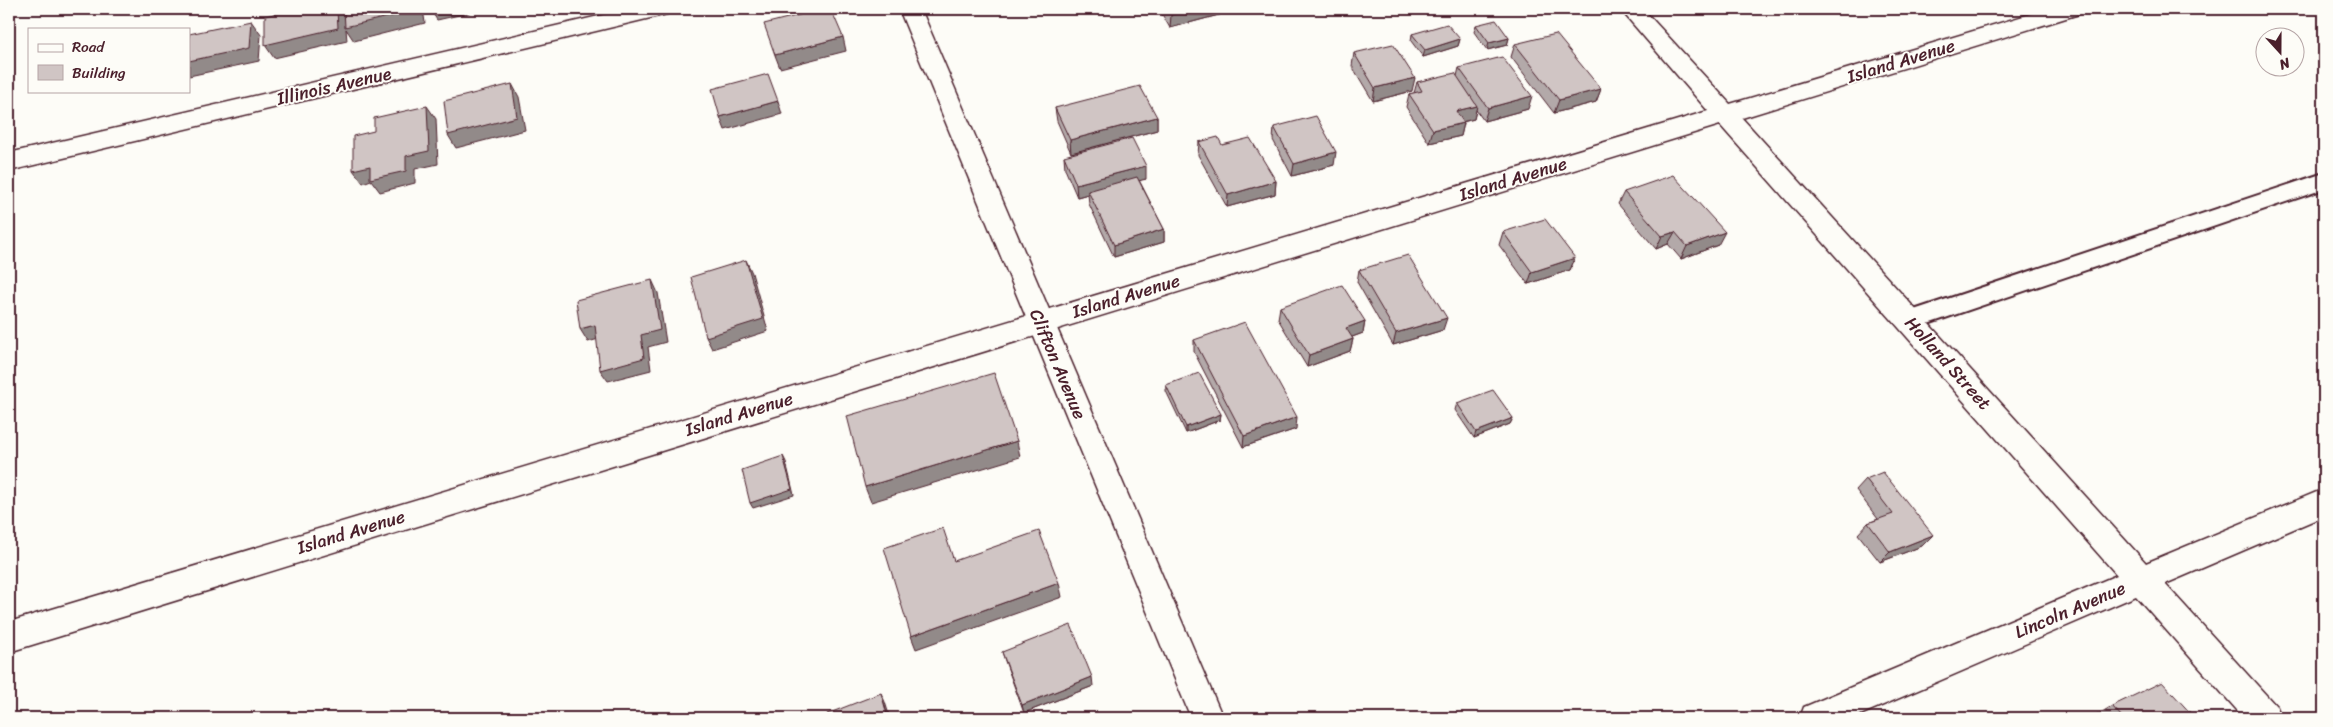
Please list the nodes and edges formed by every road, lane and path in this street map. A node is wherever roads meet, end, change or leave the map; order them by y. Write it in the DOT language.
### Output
graph roads {
  1 [pos="659,9"];
  2 [pos="910,9"];
  3 [pos="1631,9"];
  4 [pos="2071,9"];
  5 [pos="1725,114"];
  6 [pos="9,162"];
  7 [pos="2324,181"];
  8 [pos="1910,321"];
  9 [pos="1041,322"];
  10 [pos="2324,502"];
  11 [pos="2141,580"];
  12 [pos="9,636"];
  13 [pos="1206,718"];
  14 [pos="1816,718"];
  15 [pos="2265,718"];
  1 -- 6 [label="street, Illinois Avenue"];
  2 -- 9 [label="street, Clifton Avenue"];
  3 -- 5 [label="street, Holland Street"];
  4 -- 5 [label="street, Island Avenue"];
  5 -- 8 [label="street, Holland Street"];
  5 -- 9 [label="street, Island Avenue"];
  7 -- 8 [label="lane"];
  8 -- 11 [label="street, Holland Street"];
  9 -- 12 [label="street, Island Avenue"];
  9 -- 13 [label="street, Clifton Avenue"];
  10 -- 11 [label="street, Lincoln Avenue"];
  11 -- 14 [label="street, Lincoln Avenue"];
  11 -- 15 [label="street, Holland Street"];
}
